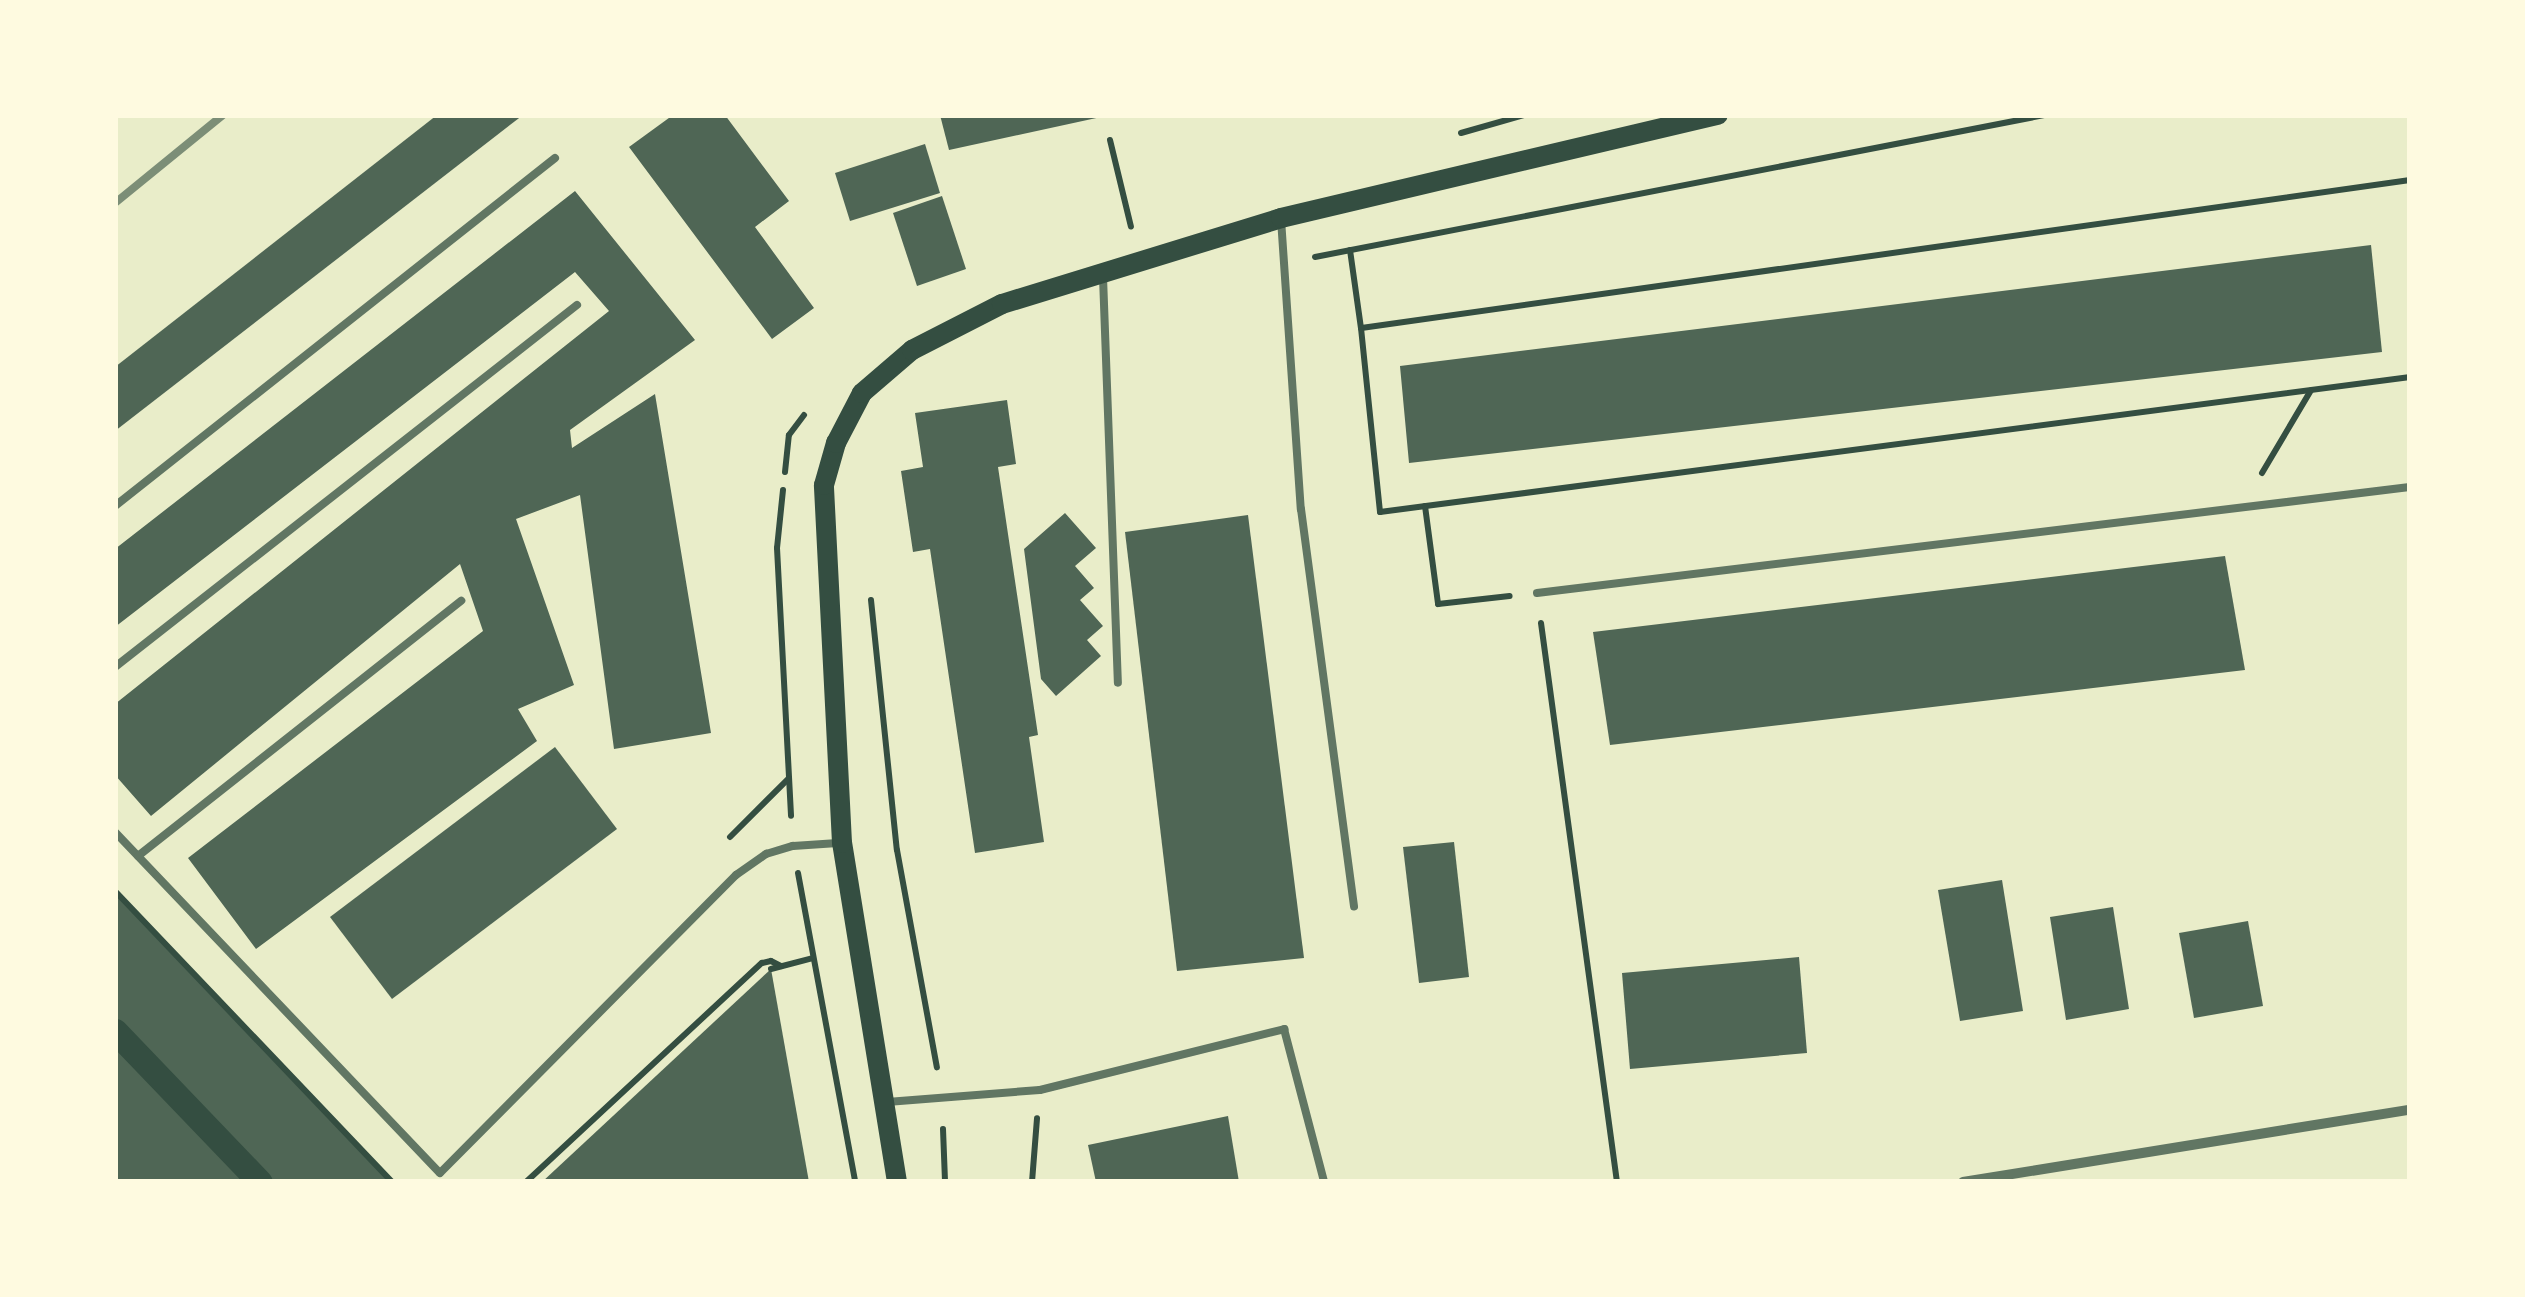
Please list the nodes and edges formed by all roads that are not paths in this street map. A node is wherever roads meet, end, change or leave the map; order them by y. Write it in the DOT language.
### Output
graph roads {
  1 [pos="1718,115"];
  2 [pos="555,158"];
  3 [pos="1281,218"];
  4 [pos="1102,273"];
  5 [pos="577,305"];
  6 [pos="2410,486"];
  7 [pos="115,506"];
  8 [pos="1537,593"];
  9 [pos="461,601"];
  10 [pos="115,667"];
  11 [pos="1118,683"];
  12 [pos="115,832"];
  13 [pos="842,843"];
  14 [pos="138,856"];
  15 [pos="1354,906"];
  16 [pos="115,1032"];
  17 [pos="887,1102"];
  18 [pos="2410,1110"];
  19 [pos="260,1182"];
  20 [pos="897,1182"];
  21 [pos="1324,1182"];
  22 [pos="1963,1182"];
  1 -- 3 [label="main road"];
  2 -- 7 [label="lane"];
  3 -- 4 [label="main road"];
  3 -- 15 [label="lane"];
  4 -- 11 [label="lane"];
  4 -- 13 [label="main road"];
  5 -- 10 [label="lane"];
  6 -- 8 [label="lane"];
  9 -- 14 [label="lane"];
  12 -- 14 [label="lane"];
  13 -- 14 [label="lane"];
  13 -- 17 [label="main road"];
  16 -- 19 [label="main road"];
  17 -- 20 [label="main road"];
  17 -- 21 [label="lane"];
  18 -- 22 [label="street"];
}
